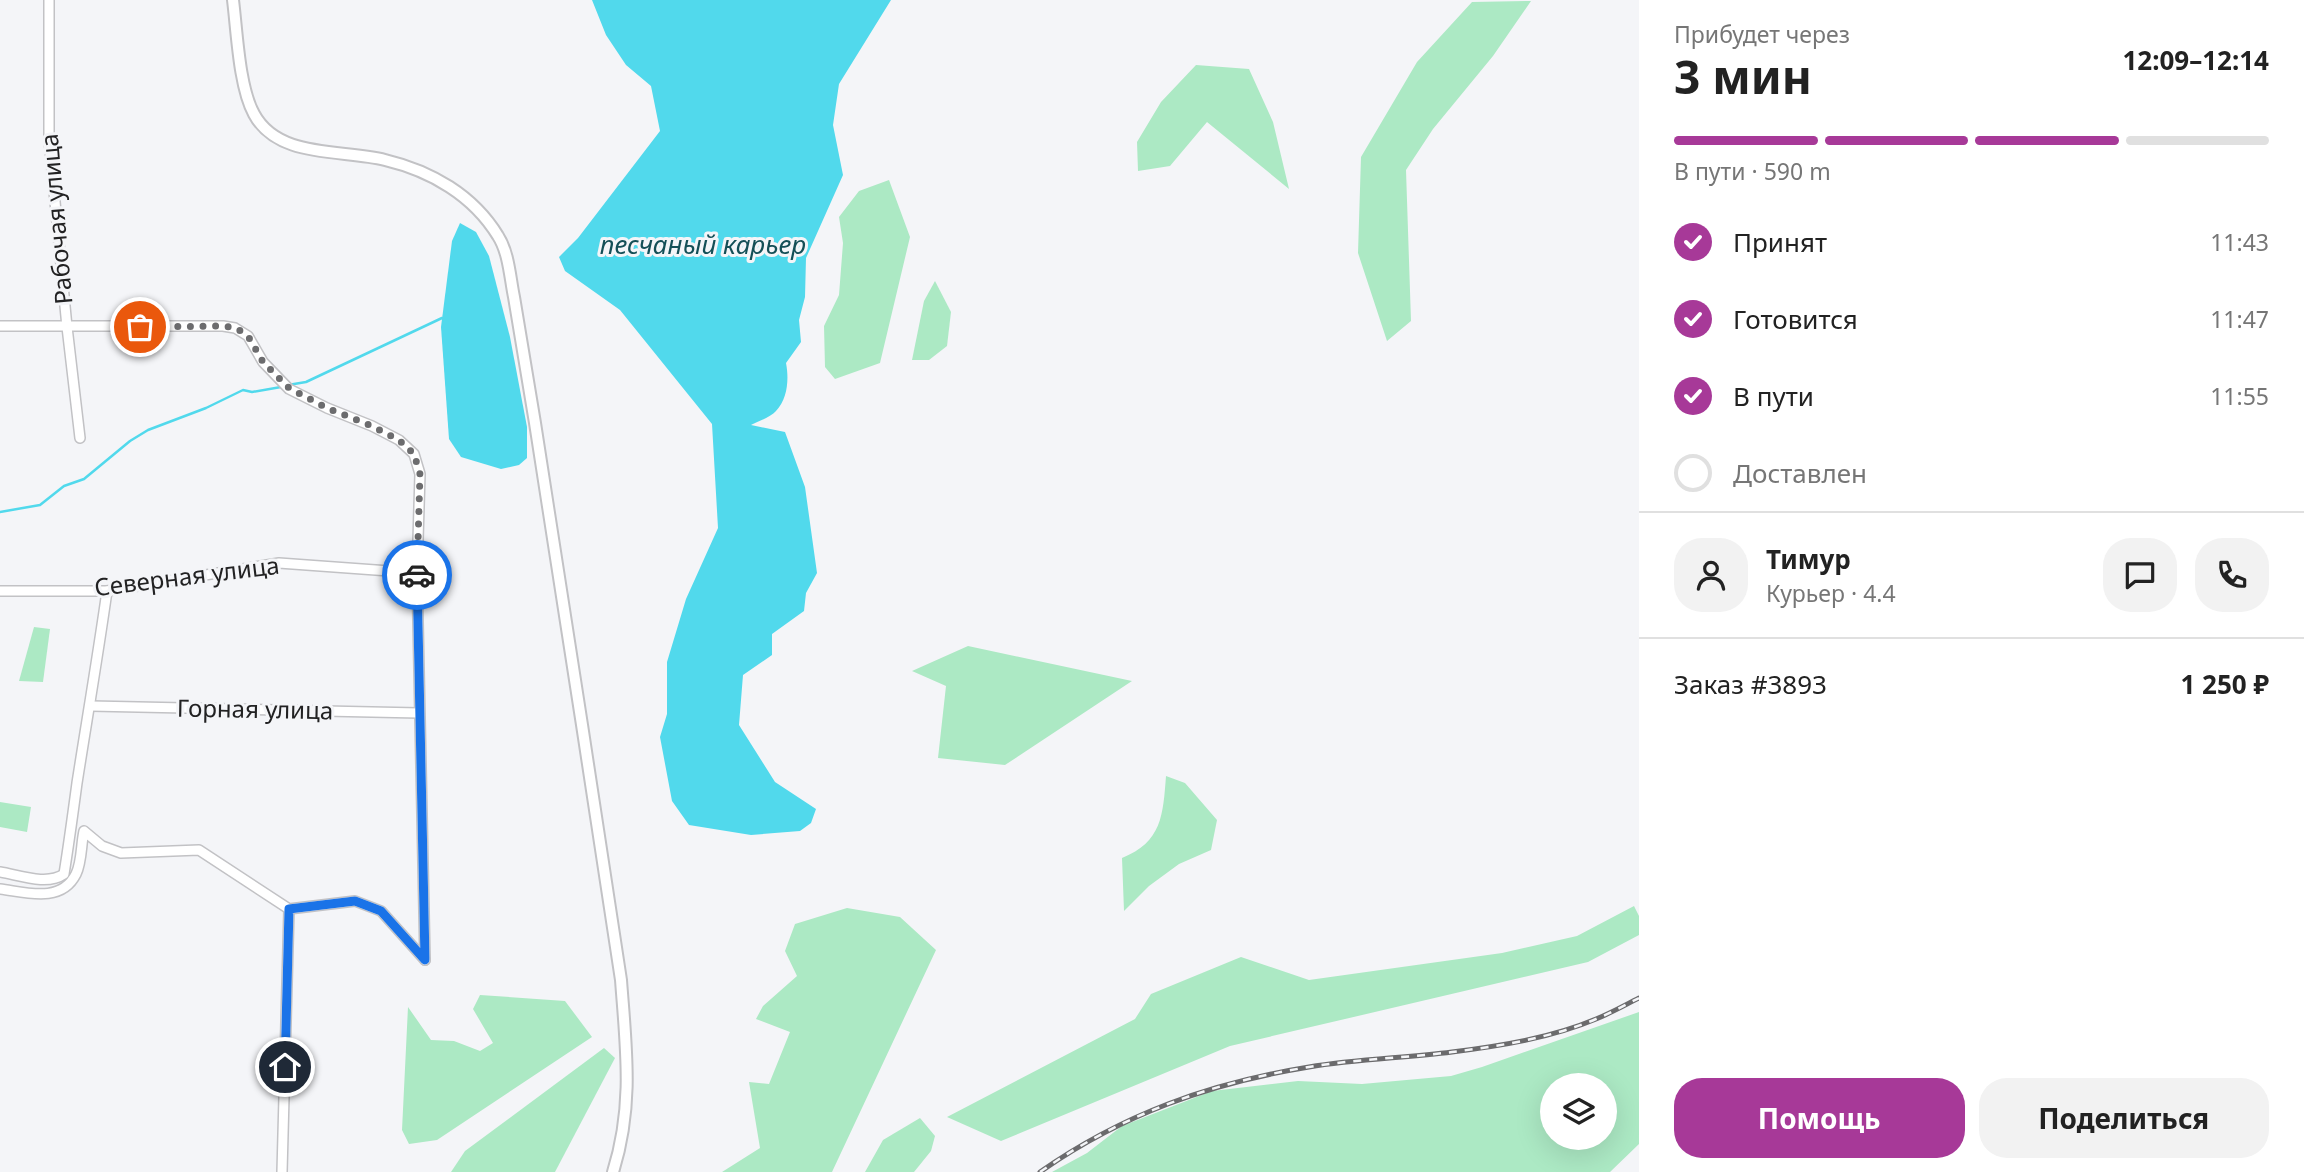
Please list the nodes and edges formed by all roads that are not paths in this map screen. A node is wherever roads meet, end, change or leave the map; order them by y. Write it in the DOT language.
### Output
graph roads {
  1 [pos="49,0"];
  2 [pos="233,0"];
  3 [pos="0,326"];
  4 [pos="67,327"];
  5 [pos="80,438"];
  6 [pos="416,573"];
  7 [pos="0,591"];
  8 [pos="107,591"];
  9 [pos="91,706"];
  10 [pos="419,713"];
  11 [pos="72,828"];
  12 [pos="84,831"];
  13 [pos="0,872"];
  14 [pos="0,889"];
  15 [pos="289,909"];
  16 [pos="282,1172"];
  17 [pos="613,1172"];
  1 -- 4 [label="street, Рабочая улица"];
  2 -- 17 [label="street"];
  3 -- 4 [label="street"];
  4 -- 5 [label="street, Рабочая улица"];
  4 -- 6 [label="street"];
  6 -- 8 [label="street, Северная улица"];
  6 -- 10 [label="street"];
  7 -- 8 [label="street, Северная улица"];
  8 -- 9 [label="street"];
  9 -- 10 [label="street, Горная улица"];
  9 -- 11 [label="street"];
  10 -- 15 [label="street"];
  11 -- 12 [label="street"];
  11 -- 13 [label="street"];
  12 -- 14 [label="street"];
  12 -- 15 [label="street"];
  15 -- 16 [label="street"];
}
